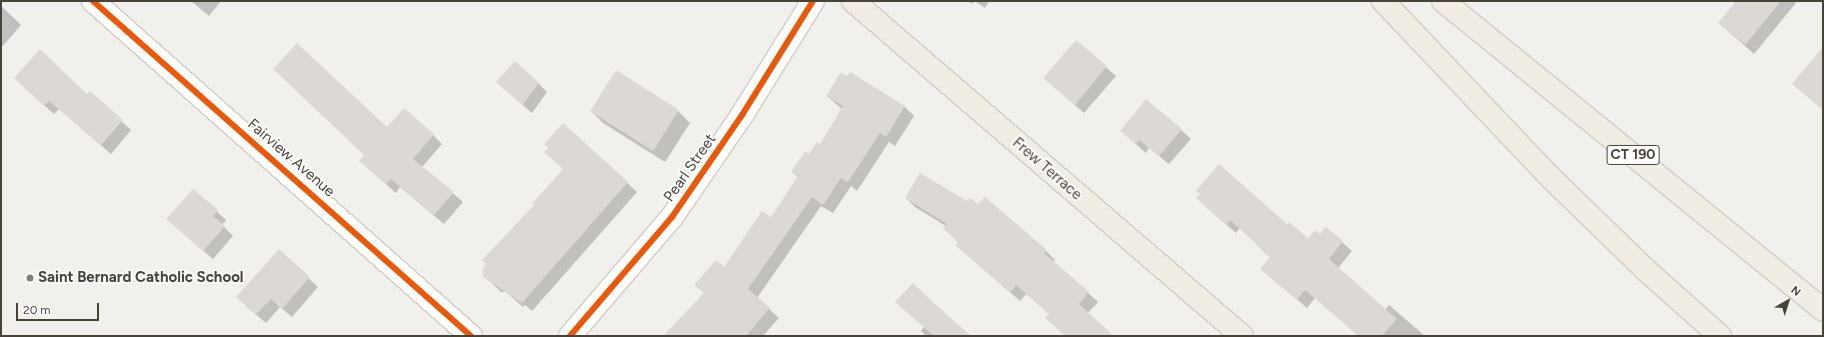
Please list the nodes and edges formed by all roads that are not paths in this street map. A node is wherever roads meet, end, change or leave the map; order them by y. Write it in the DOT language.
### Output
graph roads {
  1 [pos="93,1"];
  2 [pos="813,1"];
  3 [pos="853,1"];
  4 [pos="1383,1"];
  5 [pos="1443,1"];
  6 [pos="1823,310"];
  7 [pos="471,336"];
  8 [pos="570,336"];
  9 [pos="1242,336"];
  10 [pos="1720,336"];
  1 -- 7 [label="street, Fairview Avenue"];
  2 -- 8 [label="street, Pearl Street"];
  3 -- 9 [label="main road, Frew Terrace"];
  4 -- 10 [label="main road"];
  5 -- 6 [label="main road, CT 190"];
}
